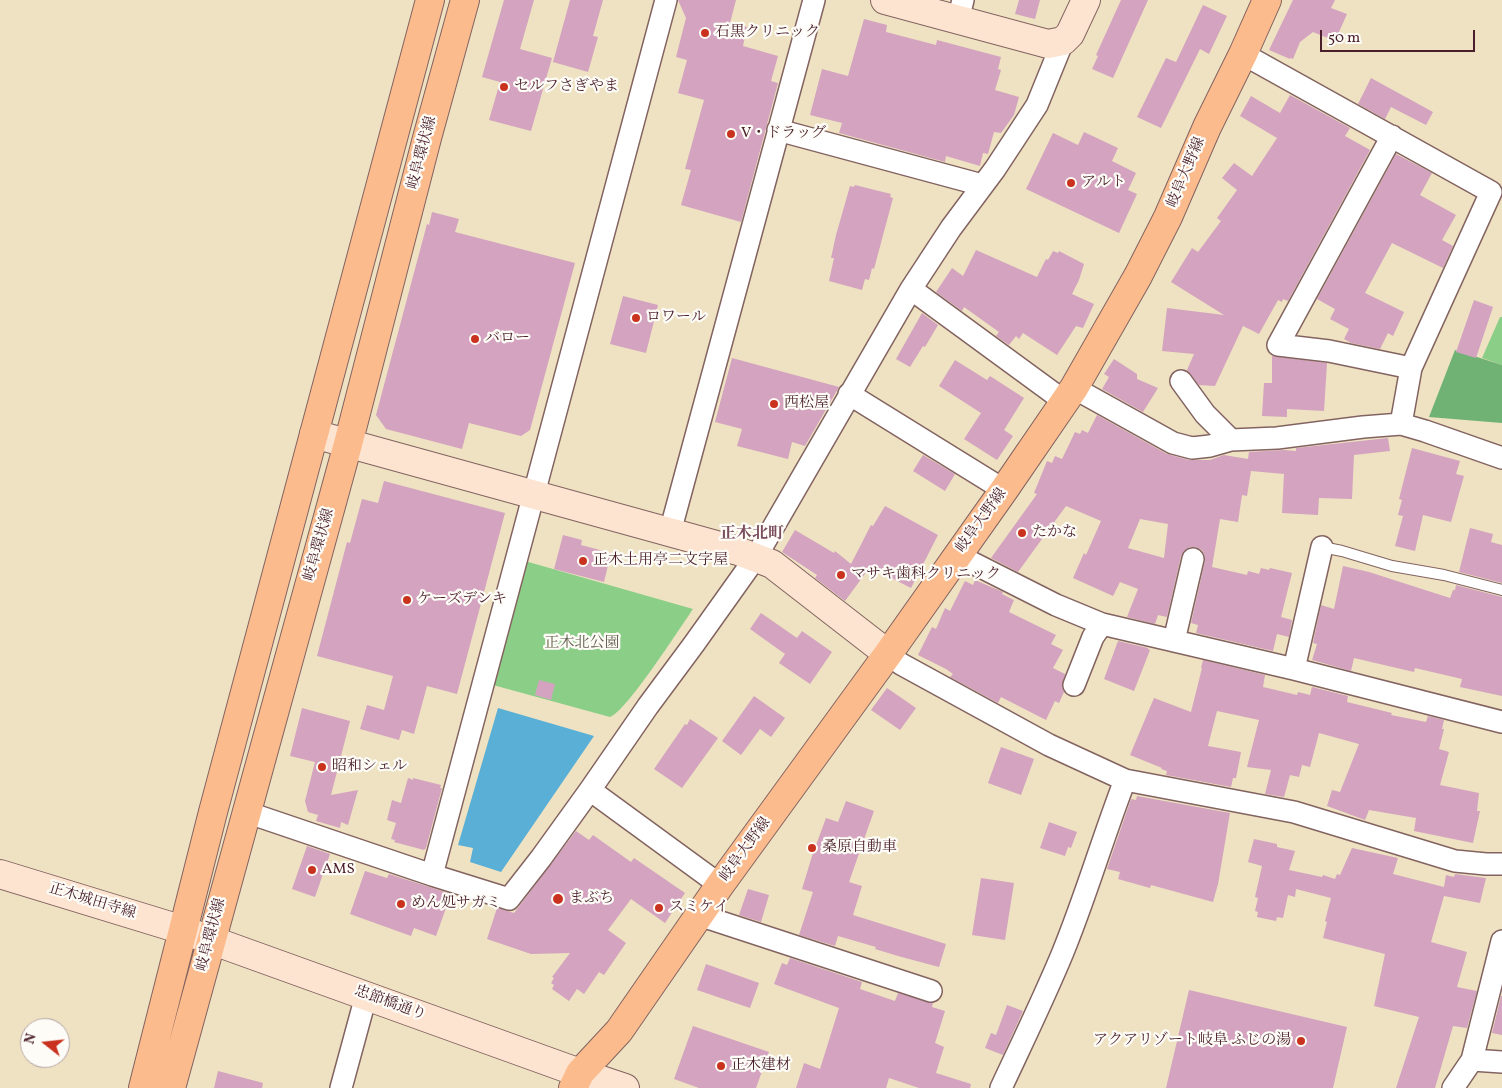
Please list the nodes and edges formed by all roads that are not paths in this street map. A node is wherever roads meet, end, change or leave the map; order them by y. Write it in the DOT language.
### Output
graph roads {
  1 [pos="430,0"];
  2 [pos="465,0"];
  3 [pos="666,0"];
  4 [pos="814,0"];
  5 [pos="885,0"];
  6 [pos="1086,0"];
  7 [pos="1267,0"];
  8 [pos="960,10"];
  9 [pos="1063,41"];
  10 [pos="1243,54"];
  11 [pos="778,130"];
  12 [pos="1392,136"];
  13 [pos="982,185"];
  14 [pos="911,288"];
  15 [pos="1411,368"];
  16 [pos="1181,381"];
  17 [pos="849,394"];
  18 [pos="1069,395"];
  19 [pos="1401,424"];
  20 [pos="314,434"];
  21 [pos="1231,440"];
  22 [pos="348,444"];
  23 [pos="1502,458"];
  24 [pos="1004,490"];
  25 [pos="533,495"];
  26 [pos="670,532"];
  27 [pos="1322,547"];
  28 [pos="957,555"];
  29 [pos="756,557"];
  30 [pos="1193,560"];
  31 [pos="1502,590"];
  32 [pos="1102,624"];
  33 [pos="1174,641"];
  34 [pos="888,654"];
  35 [pos="1294,669"];
  36 [pos="1074,685"];
  37 [pos="1502,722"];
  38 [pos="1125,780"];
  39 [pos="590,790"];
  40 [pos="246,812"];
  41 [pos="1502,864"];
  42 [pos="0,874"];
  43 [pos="432,876"];
  44 [pos="720,885"];
  45 [pos="699,915"];
  46 [pos="183,930"];
  47 [pos="211,940"];
  48 [pos="1502,940"];
  49 [pos="931,991"];
  50 [pos="366,996"];
  51 [pos="1472,1060"];
  52 [pos="1502,1062"];
  53 [pos="586,1082"];
  54 [pos="143,1088"];
  55 [pos="171,1088"];
  56 [pos="341,1088"];
  57 [pos="625,1088"];
  58 [pos="1001,1088"];
  59 [pos="1453,1088"];
  1 -- 20 [label="main road, 岐阜環状線"];
  2 -- 22 [label="main road, 岐阜環状線"];
  3 -- 25 [label="street"];
  4 -- 11 [label="street"];
  5 -- 8 [label="street"];
  6 -- 9 [label="street"];
  7 -- 10 [label="main road, 岐阜大野線"];
  8 -- 9 [label="street"];
  9 -- 13 [label="street"];
  10 -- 12 [label="street"];
  10 -- 18 [label="main road, 岐阜大野線"];
  11 -- 13 [label="street"];
  11 -- 26 [label="street"];
  12 -- 15 [label="street"];
  12 -- 15 [label="street"];
  13 -- 14 [label="street"];
  14 -- 17 [label="street"];
  14 -- 18 [label="street"];
  15 -- 19 [label="street"];
  16 -- 21 [label="street"];
  17 -- 24 [label="street"];
  17 -- 29 [label="street"];
  18 -- 21 [label="street"];
  18 -- 24 [label="main road, 岐阜大野線"];
  19 -- 21 [label="street"];
  19 -- 23 [label="street"];
  20 -- 22 [label="street"];
  20 -- 46 [label="main road, 岐阜環状線"];
  22 -- 25 [label="street"];
  22 -- 40 [label="main road, 岐阜環状線"];
  24 -- 28 [label="main road, 岐阜大野線"];
  25 -- 26 [label="street"];
  25 -- 43 [label="street"];
  26 -- 29 [label="street"];
  27 -- 31 [label="lane"];
  27 -- 35 [label="street"];
  28 -- 32 [label="street"];
  28 -- 34 [label="main road, 岐阜大野線"];
  29 -- 34 [label="street"];
  29 -- 39 [label="street"];
  30 -- 33 [label="street"];
  32 -- 33 [label="street"];
  32 -- 36 [label="street"];
  33 -- 35 [label="street"];
  34 -- 38 [label="street"];
  34 -- 44 [label="main road, 岐阜大野線"];
  35 -- 37 [label="street"];
  38 -- 41 [label="street"];
  38 -- 58 [label="street"];
  39 -- 43 [label="street"];
  39 -- 44 [label="street"];
  40 -- 43 [label="street"];
  40 -- 47 [label="main road, 岐阜環状線"];
  42 -- 46 [label="street, 正木城田寺線"];
  44 -- 45 [label="main road, 岐阜大野線"];
  45 -- 49 [label="street"];
  45 -- 53 [label="main road, 岐阜大野線"];
  46 -- 47 [label="street, 忠節橋通り"];
  46 -- 54 [label="main road, 岐阜環状線"];
  47 -- 50 [label="street, 忠節橋通り"];
  47 -- 55 [label="main road, 岐阜環状線"];
  48 -- 51 [label="street"];
  50 -- 53 [label="street, 忠節橋通り"];
  50 -- 56 [label="street"];
  51 -- 52 [label="street"];
  51 -- 59 [label="street"];
  53 -- 57 [label="street, 忠節橋通り"];
}
